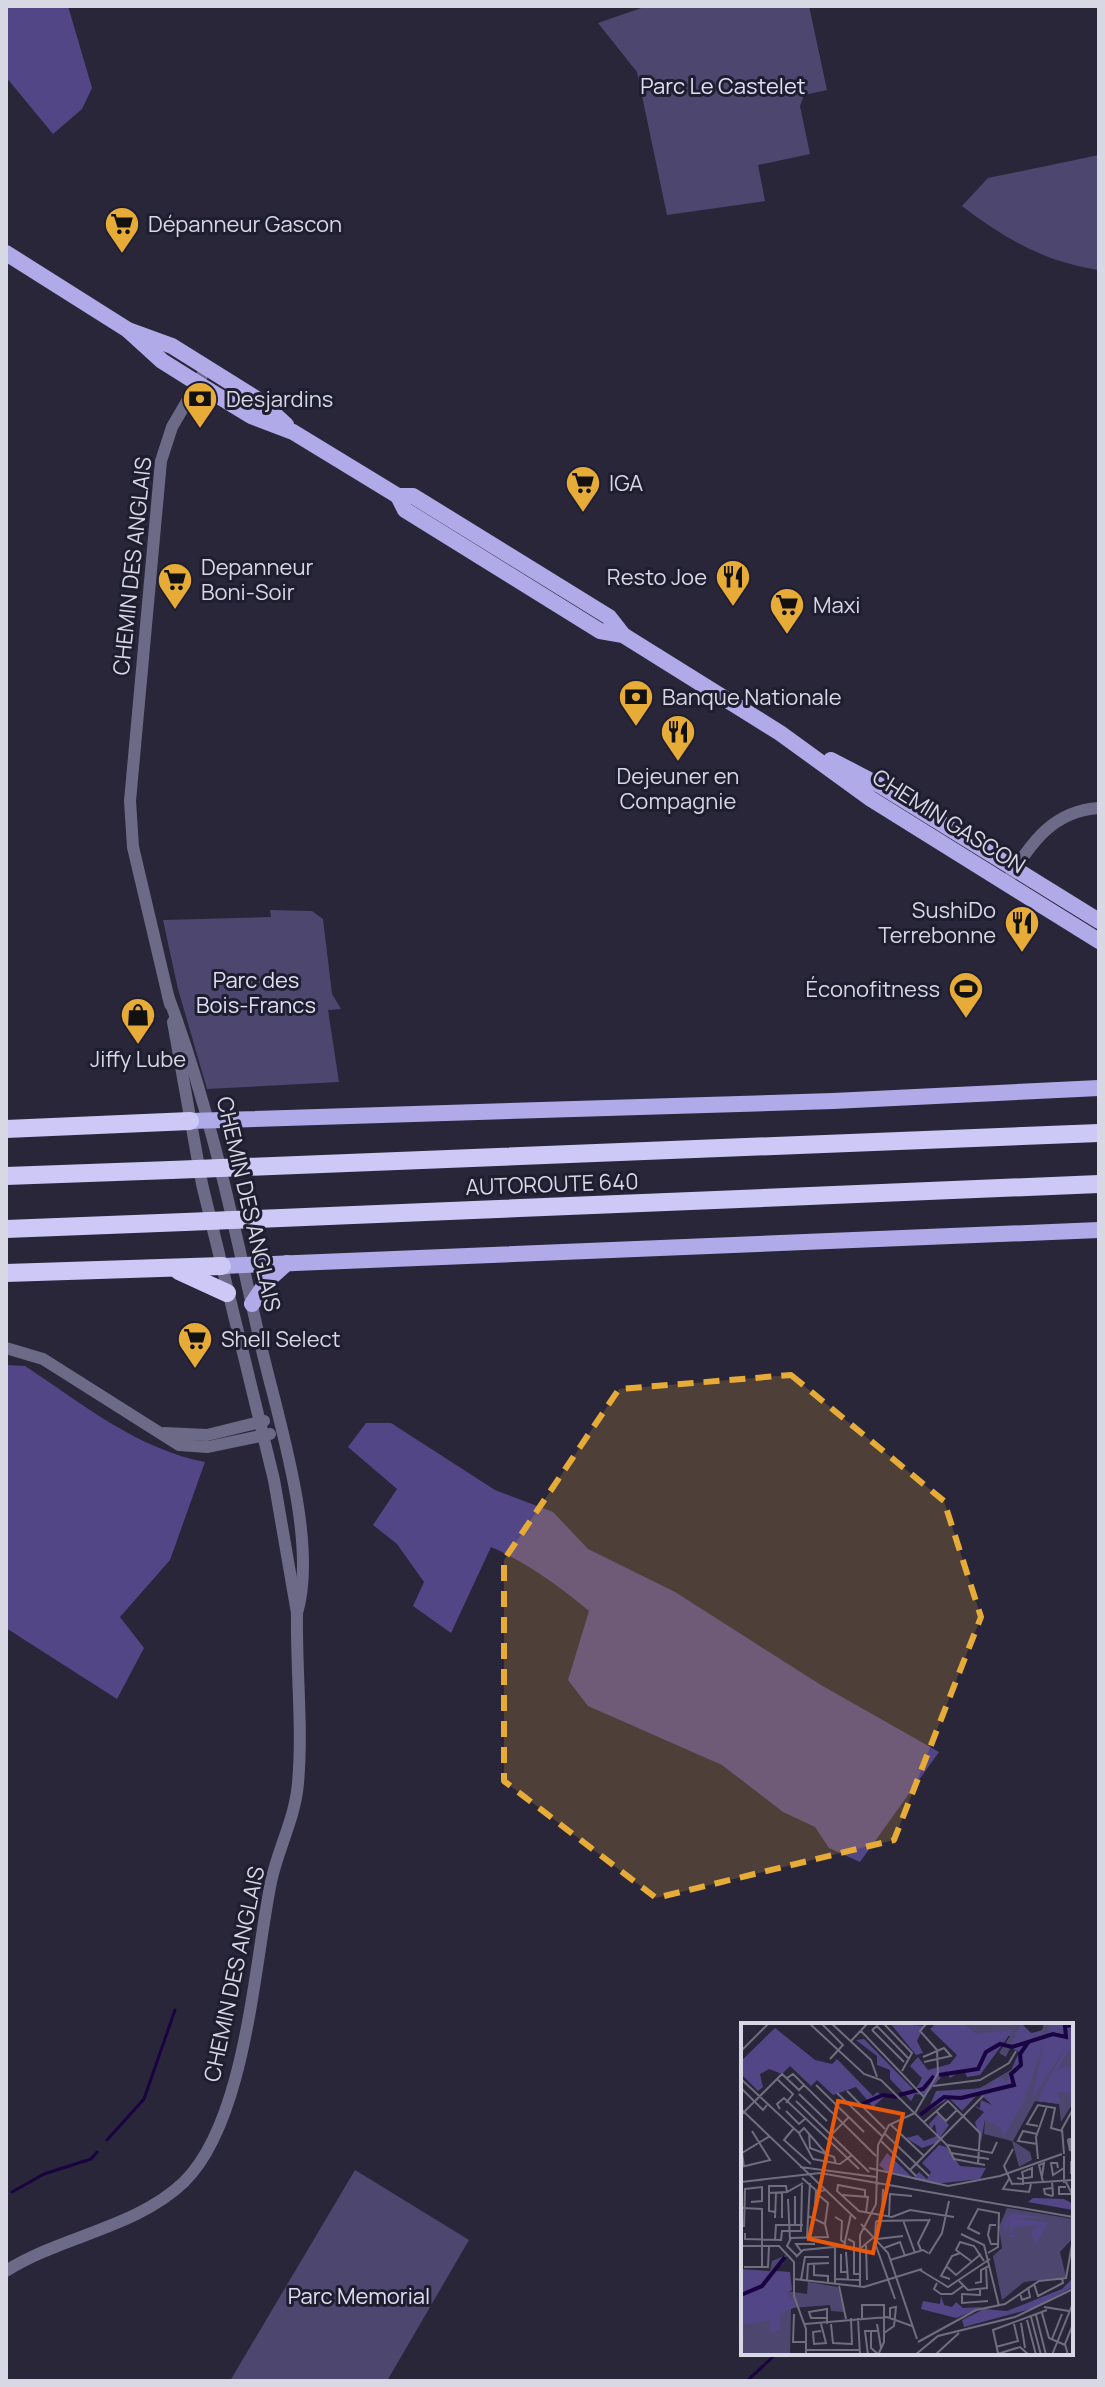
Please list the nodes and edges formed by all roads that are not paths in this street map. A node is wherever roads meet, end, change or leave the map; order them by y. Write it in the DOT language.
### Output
graph roads {
  1 [pos="6,253"];
  2 [pos="128,330"];
  3 [pos="207,367"];
  4 [pos="197,383"];
  5 [pos="293,432"];
  6 [pos="1099,808"];
  7 [pos="1011,876"];
  8 [pos="1099,921"];
  9 [pos="1099,941"];
  10 [pos="168,996"];
  11 [pos="1099,1088"];
  12 [pos="199,1120"];
  13 [pos="6,1129"];
  14 [pos="1099,1133"];
  15 [pos="6,1176"];
  16 [pos="1099,1184"];
  17 [pos="6,1229"];
  18 [pos="1099,1230"];
  19 [pos="287,1263"];
  20 [pos="242,1265"];
  21 [pos="222,1266"];
  22 [pos="171,1267"];
  23 [pos="6,1273"];
  24 [pos="227,1293"];
  25 [pos="252,1304"];
  26 [pos="6,1348"];
  27 [pos="279,1418"];
  28 [pos="259,1422"];
  29 [pos="145,1425"];
  30 [pos="281,1431"];
  31 [pos="263,1436"];
  32 [pos="297,1613"];
  33 [pos="6,2271"];
  1 -- 2 [label="main road, CHEMIN GASCON"];
  2 -- 3 [label="main road, CHEMIN GASCON"];
  2 -- 4 [label="main road, CHEMIN GASCON"];
  3 -- 4 [label="street, CHEMIN DES ANGLAIS"];
  3 -- 5 [label="main road, CHEMIN GASCON"];
  4 -- 5 [label="main road, CHEMIN GASCON"];
  4 -- 10 [label="street, CHEMIN DES ANGLAIS"];
  5 -- 7 [label="main road, CHEMIN GASCON"];
  6 -- 7 [label="street"];
  7 -- 8 [label="main road, CHEMIN GASCON"];
  7 -- 9 [label="main road, CHEMIN GASCON"];
  10 -- 12 [label="street, CHEMIN DES ANGLAIS"];
  10 -- 12 [label="street, CHEMIN DES ANGLAIS"];
  11 -- 12 [label="main road"];
  12 -- 13 [label="highway"];
  12 -- 20 [label="street, CHEMIN DES ANGLAIS"];
  12 -- 21 [label="street, CHEMIN DES ANGLAIS"];
  14 -- 15 [label="highway, AUTOROUTE 640, bridge"];
  16 -- 17 [label="highway, AUTOROUTE 640, bridge"];
  18 -- 19 [label="main road"];
  19 -- 20 [label="main road"];
  19 -- 25 [label="main road"];
  20 -- 21 [label="main road"];
  20 -- 25 [label="street, CHEMIN DES ANGLAIS"];
  21 -- 22 [label="highway"];
  21 -- 24 [label="street, CHEMIN DES ANGLAIS"];
  22 -- 23 [label="highway"];
  22 -- 24 [label="highway"];
  24 -- 28 [label="street, CHEMIN DES ANGLAIS"];
  25 -- 27 [label="street, CHEMIN DES ANGLAIS"];
  26 -- 29 [label="street"];
  27 -- 28 [label="street"];
  27 -- 30 [label="street, CHEMIN DES ANGLAIS"];
  28 -- 29 [label="street"];
  28 -- 31 [label="street, CHEMIN DES ANGLAIS"];
  29 -- 31 [label="street"];
  30 -- 31 [label="street"];
  30 -- 32 [label="street, CHEMIN DES ANGLAIS"];
  31 -- 32 [label="street, CHEMIN DES ANGLAIS"];
  32 -- 33 [label="street, CHEMIN DES ANGLAIS"];
}
